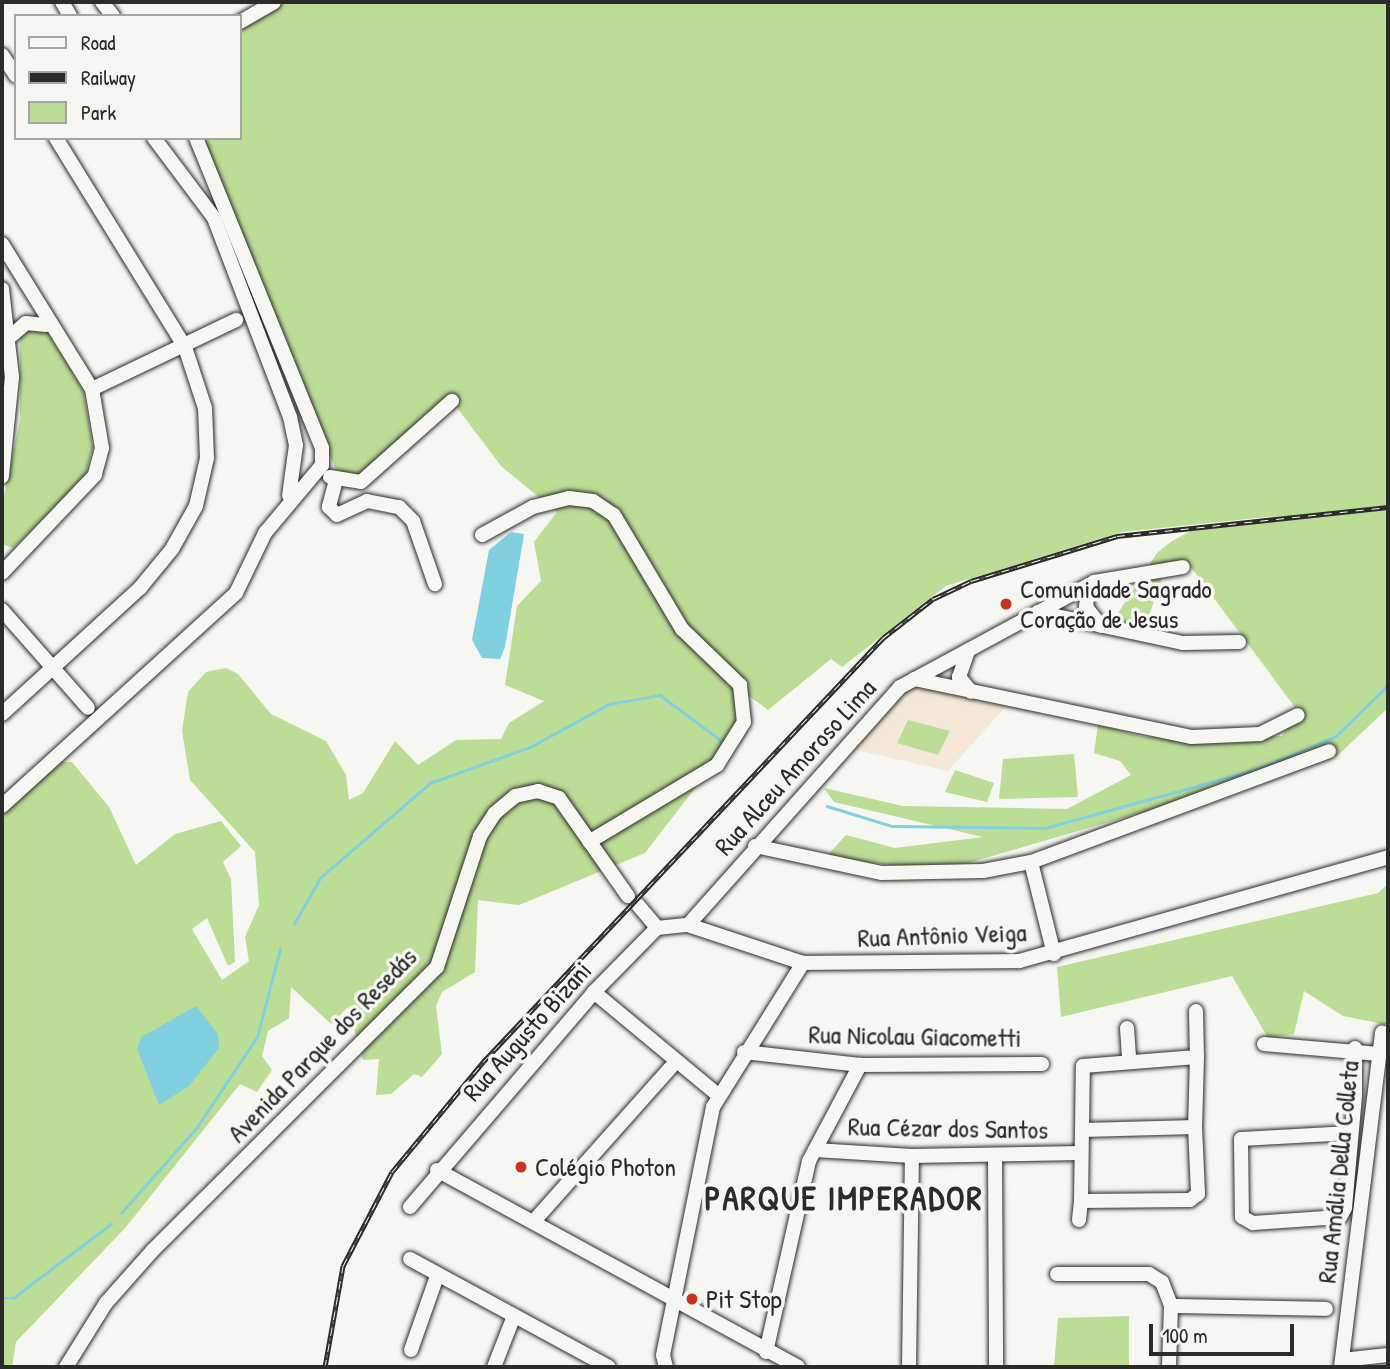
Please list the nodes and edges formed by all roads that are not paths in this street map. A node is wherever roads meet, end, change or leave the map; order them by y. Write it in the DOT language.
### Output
graph roads {
  1 [pos="274,2"];
  2 [pos="242,21"];
  3 [pos="2,55"];
  4 [pos="14,73"];
  5 [pos="57,140"];
  6 [pos="156,140"];
  7 [pos="197,140"];
  8 [pos="4,252"];
  9 [pos="2,289"];
  10 [pos="236,320"];
  11 [pos="46,325"];
  12 [pos="11,336"];
  13 [pos="185,347"];
  14 [pos="7,377"];
  15 [pos="92,389"];
  16 [pos="452,401"];
  17 [pos="320,471"];
  18 [pos="2,476"];
  19 [pos="336,480"];
  20 [pos="287,506"];
  21 [pos="482,535"];
  22 [pos="2,552"];
  23 [pos="20,554"];
  24 [pos="1183,567"];
  25 [pos="2,573"];
  26 [pos="435,584"];
  27 [pos="1089,585"];
  28 [pos="2,610"];
  29 [pos="1038,612"];
  30 [pos="1101,625"];
  31 [pos="1239,642"];
  32 [pos="970,649"];
  33 [pos="52,667"];
  34 [pos="914,679"];
  35 [pos="971,692"];
  36 [pos="88,708"];
  37 [pos="2,714"];
  38 [pos="1298,715"];
  39 [pos="1329,751"];
  40 [pos="2,806"];
  41 [pos="589,842"];
  42 [pos="755,846"];
  43 [pos="1388,857"];
  44 [pos="1031,862"];
  45 [pos="688,925"];
  46 [pos="657,928"];
  47 [pos="1054,954"];
  48 [pos="803,963"];
  49 [pos="594,992"];
  50 [pos="1196,1010"];
  51 [pos="1127,1028"];
  52 [pos="1382,1032"];
  53 [pos="1264,1044"];
  54 [pos="1355,1048"];
  55 [pos="744,1052"];
  56 [pos="1197,1057"];
  57 [pos="1129,1060"];
  58 [pos="674,1064"];
  59 [pos="1042,1064"];
  60 [pos="860,1065"];
  61 [pos="1382,1068"];
  62 [pos="718,1096"];
  63 [pos="1195,1127"];
  64 [pos="1083,1130"];
  65 [pos="1350,1133"];
  66 [pos="815,1150"];
  67 [pos="1081,1153"];
  68 [pos="912,1156"];
  69 [pos="995,1157"];
  70 [pos="437,1170"];
  71 [pos="1081,1201"];
  72 [pos="410,1207"];
  73 [pos="1079,1220"];
  74 [pos="534,1221"];
  75 [pos="410,1259"];
  76 [pos="1056,1274"];
  77 [pos="437,1276"];
  78 [pos="673,1303"];
  79 [pos="1171,1306"];
  80 [pos="1326,1309"];
  81 [pos="514,1315"];
  82 [pos="411,1350"];
  83 [pos="766,1352"];
  84 [pos="1388,1355"];
  85 [pos="586,1362"];
  86 [pos="1341,1364"];
  87 [pos="66,1367"];
  88 [pos="494,1367"];
  89 [pos="609,1367"];
  90 [pos="666,1367"];
  91 [pos="798,1367"];
  92 [pos="909,1367"];
  93 [pos="996,1367"];
  94 [pos="1169,1367"];
  1 -- 2 [label="street"];
  3 -- 4 [label="street"];
  5 -- 13 [label="street"];
  6 -- 20 [label="street"];
  7 -- 17 [label="street"];
  8 -- 11 [label="street"];
  9 -- 12 [label="street"];
  10 -- 13 [label="street"];
  11 -- 12 [label="street"];
  11 -- 15 [label="street"];
  12 -- 14 [label="street"];
  13 -- 15 [label="street"];
  13 -- 33 [label="street"];
  14 -- 18 [label="street"];
  15 -- 23 [label="street"];
  16 -- 19 [label="street"];
  17 -- 19 [label="street"];
  17 -- 20 [label="street"];
  19 -- 26 [label="street"];
  20 -- 40 [label="street"];
  21 -- 41 [label="street"];
  22 -- 23 [label="street"];
  23 -- 25 [label="street"];
  24 -- 27 [label="street, Rua Alceu Amoroso Lima"];
  27 -- 29 [label="street, Rua Alceu Amoroso Lima"];
  27 -- 30 [label="street"];
  28 -- 33 [label="street"];
  29 -- 30 [label="street"];
  29 -- 32 [label="street, Rua Alceu Amoroso Lima"];
  30 -- 31 [label="street"];
  32 -- 34 [label="street, Rua Alceu Amoroso Lima"];
  32 -- 35 [label="street"];
  33 -- 36 [label="street"];
  33 -- 37 [label="street"];
  34 -- 35 [label="street"];
  34 -- 42 [label="street, Rua Alceu Amoroso Lima"];
  35 -- 38 [label="street"];
  39 -- 44 [label="street"];
  41 -- 46 [label="street, Avenida Parque dos Resedás"];
  41 -- 87 [label="street, Avenida Parque dos Resedás"];
  42 -- 44 [label="street"];
  42 -- 45 [label="street, Rua Alceu Amoroso Lima"];
  43 -- 47 [label="street, Rua Antônio Veiga"];
  44 -- 47 [label="street"];
  45 -- 46 [label="street, Rua Antônio Veiga"];
  45 -- 48 [label="street, Rua Antônio Veiga"];
  46 -- 49 [label="street, Rua Augusto Bizani"];
  47 -- 48 [label="street, Rua Antônio Veiga"];
  48 -- 55 [label="street"];
  49 -- 58 [label="street"];
  49 -- 70 [label="street, Rua Augusto Bizani"];
  50 -- 56 [label="street"];
  51 -- 57 [label="street"];
  52 -- 61 [label="street"];
  53 -- 54 [label="street, Rua Amália Della Colleta"];
  54 -- 61 [label="street, Rua Amália Della Colleta"];
  54 -- 65 [label="street"];
  55 -- 60 [label="street, Rua Nicolau Giacometti"];
  55 -- 62 [label="street"];
  56 -- 57 [label="street"];
  56 -- 63 [label="street"];
  57 -- 64 [label="street"];
  58 -- 62 [label="street"];
  58 -- 74 [label="street"];
  59 -- 60 [label="street, Rua Nicolau Giacometti"];
  60 -- 66 [label="street"];
  61 -- 86 [label="street, Rua Amália Della Colleta"];
  62 -- 78 [label="street"];
  63 -- 64 [label="street"];
  63 -- 71 [label="street"];
  64 -- 67 [label="street"];
  65 -- 65 [label="street"];
  66 -- 68 [label="street, Rua Cézar dos Santos"];
  66 -- 83 [label="street"];
  67 -- 69 [label="street, Rua Cézar dos Santos"];
  67 -- 71 [label="street"];
  68 -- 69 [label="street, Rua Cézar dos Santos"];
  68 -- 92 [label="street"];
  69 -- 93 [label="street"];
  70 -- 72 [label="street, Rua Augusto Bizani"];
  70 -- 74 [label="street"];
  71 -- 73 [label="street"];
  74 -- 78 [label="street"];
  75 -- 77 [label="street"];
  76 -- 79 [label="street"];
  77 -- 81 [label="street"];
  77 -- 82 [label="street"];
  78 -- 83 [label="street"];
  78 -- 90 [label="street"];
  79 -- 80 [label="street"];
  79 -- 94 [label="street"];
  81 -- 85 [label="street"];
  81 -- 88 [label="street"];
  83 -- 91 [label="street"];
  84 -- 86 [label="street"];
  85 -- 89 [label="street"];
}
